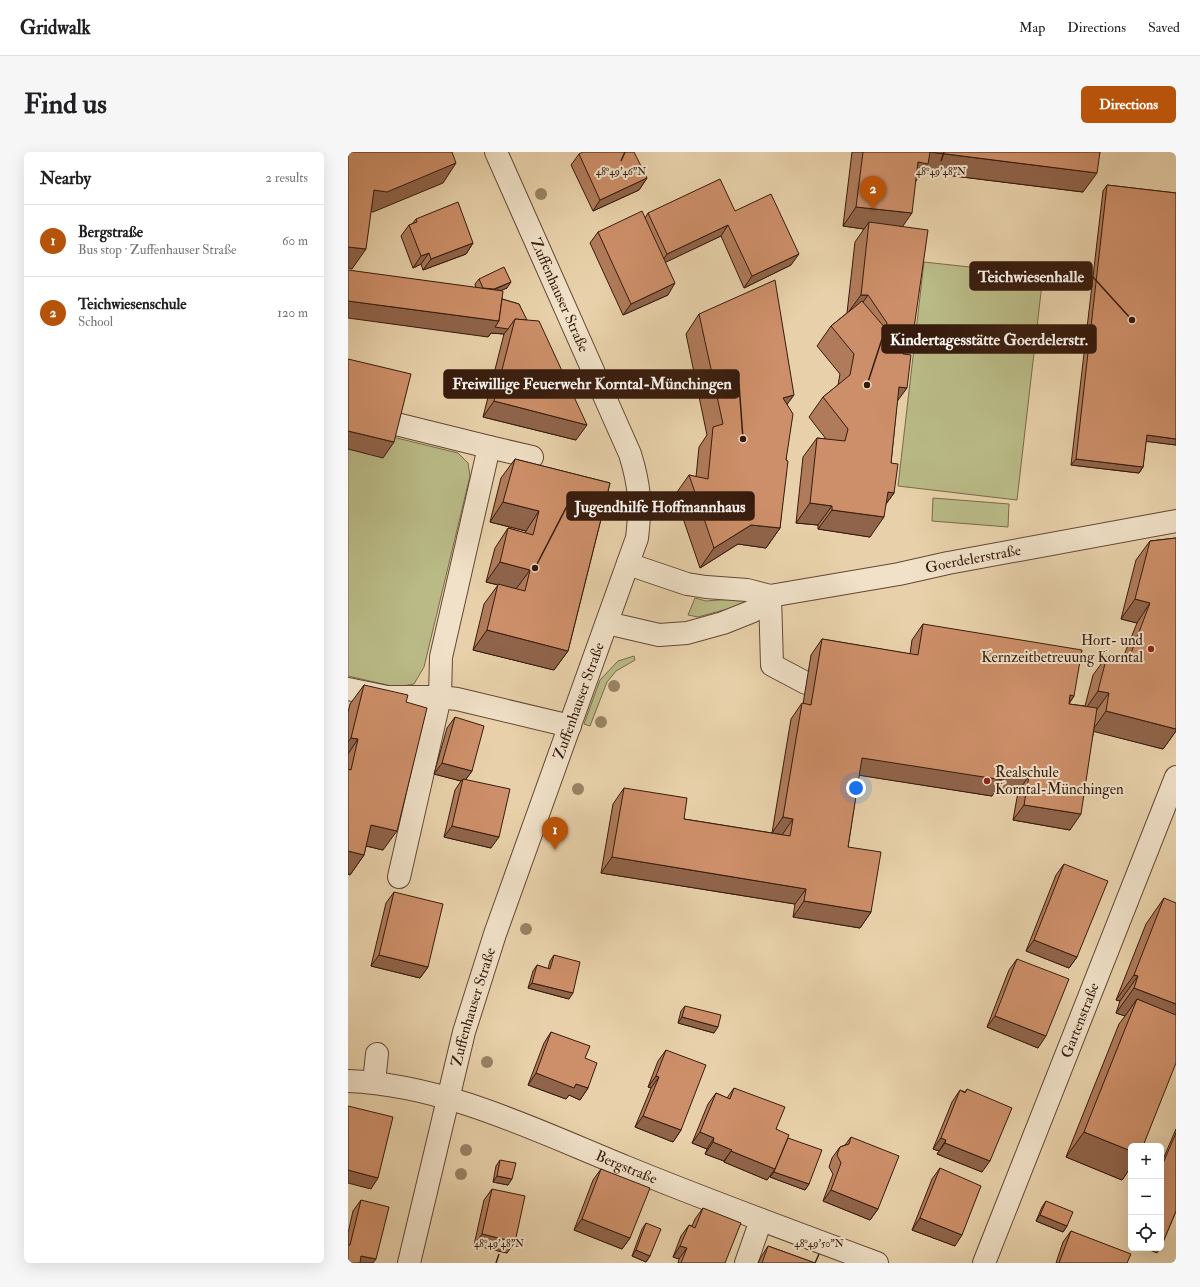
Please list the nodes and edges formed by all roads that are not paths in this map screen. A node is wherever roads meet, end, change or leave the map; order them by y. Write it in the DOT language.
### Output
graph roads {
  1 [pos="496,152"];
  2 [pos="392,423"];
  3 [pos="489,447"];
  4 [pos="532,457"];
  5 [pos="1176,521"];
  6 [pos="628,564"];
  7 [pos="770,596"];
  8 [pos="607,623"];
  9 [pos="806,683"];
  10 [pos="348,689"];
  11 [pos="440,697"];
  12 [pos="570,726"];
  13 [pos="1176,777"];
  14 [pos="399,877"];
  15 [pos="377,1054"];
  16 [pos="348,1081"];
  17 [pos="374,1082"];
  18 [pos="447,1098"];
  19 [pos="761,1220"];
  20 [pos="409,1263"];
  21 [pos="746,1263"];
  22 [pos="877,1263"];
  23 [pos="984,1263"];
  1 -- 6 [label="street, Zuffenhauser Straße"];
  2 -- 3 [label="street"];
  3 -- 4 [label="street"];
  3 -- 11 [label="street"];
  5 -- 7 [label="street, Goerdelerstraße"];
  6 -- 7 [label="street, Goerdelerstraße"];
  6 -- 8 [label="street, Zuffenhauser Straße"];
  7 -- 8 [label="street"];
  7 -- 9 [label="street"];
  8 -- 12 [label="street, Zuffenhauser Straße"];
  10 -- 11 [label="street"];
  11 -- 12 [label="street"];
  11 -- 14 [label="street"];
  12 -- 18 [label="street, Zuffenhauser Straße"];
  13 -- 23 [label="street, Gartenstraße"];
  15 -- 17 [label="street"];
  16 -- 17 [label="street, Bergstraße"];
  17 -- 18 [label="street, Bergstraße"];
  18 -- 19 [label="street, Bergstraße"];
  18 -- 20 [label="street, Zuffenhauser Straße"];
  19 -- 21 [label="street"];
  19 -- 22 [label="street, Bergstraße"];
}
